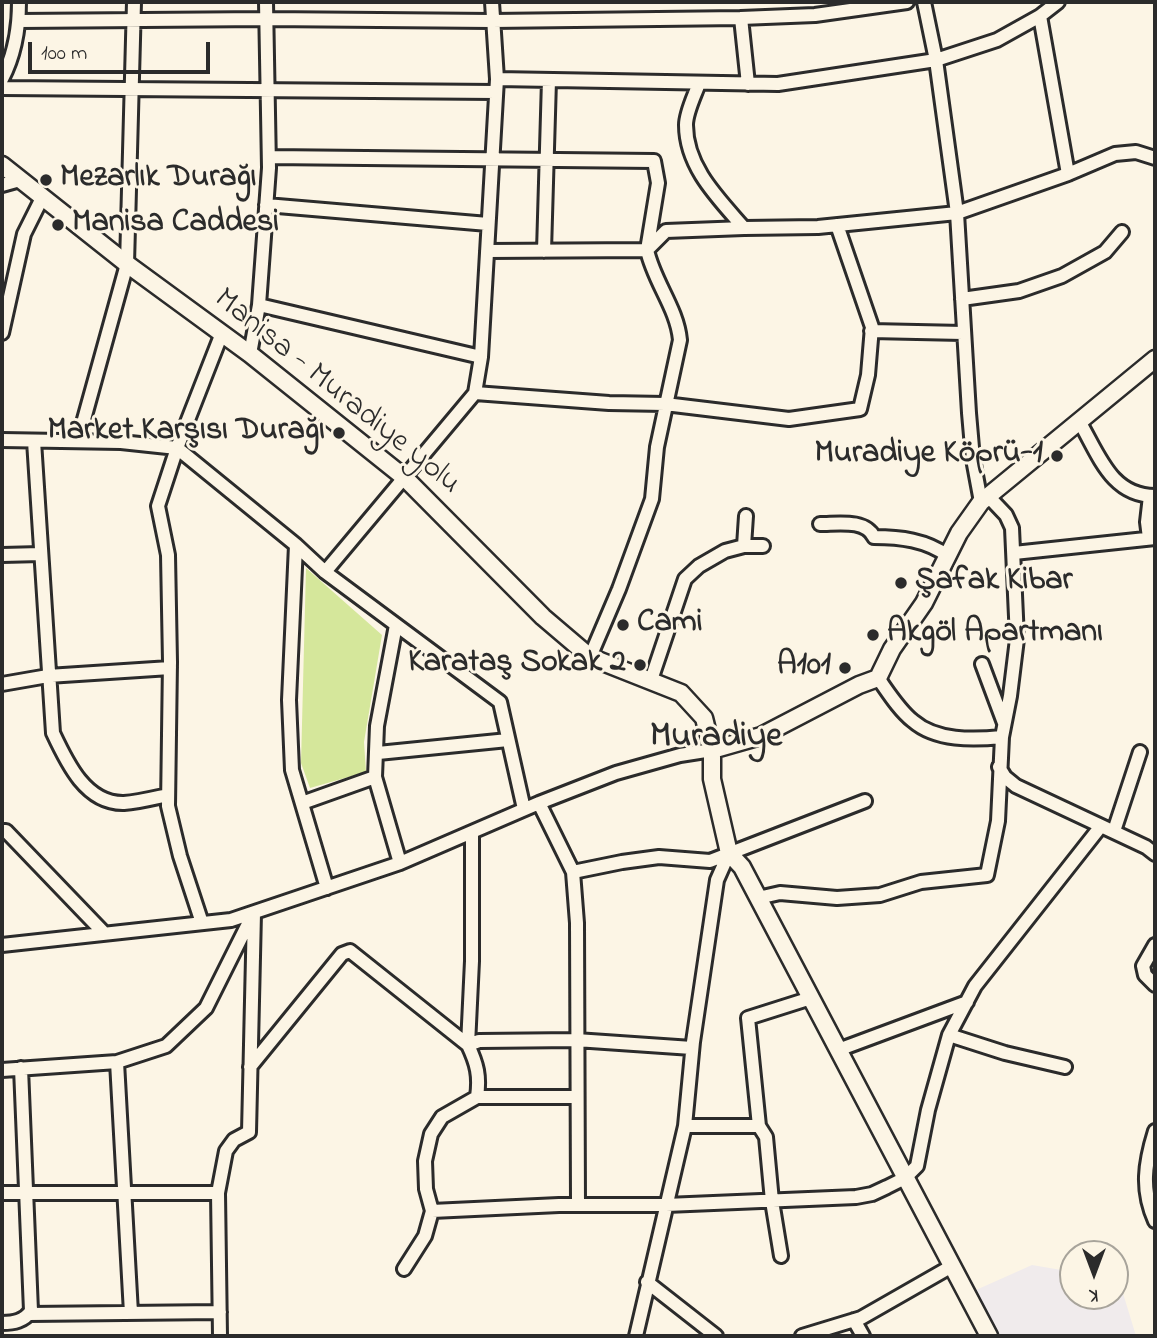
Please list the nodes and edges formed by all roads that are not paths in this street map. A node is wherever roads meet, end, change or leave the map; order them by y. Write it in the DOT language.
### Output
graph roads {
  1 [pos="19,2"];
  2 [pos="134,2"];
  3 [pos="265,2"];
  4 [pos="492,2"];
  5 [pos="813,2"];
  6 [pos="907,2"];
  7 [pos="924,2"];
  8 [pos="1058,2"];
  9 [pos="815,15"];
  10 [pos="1040,16"];
  11 [pos="741,18"];
  12 [pos="266,19"];
  13 [pos="134,20"];
  14 [pos="492,21"];
  15 [pos="19,22"];
  16 [pos="936,60"];
  17 [pos="2,79"];
  18 [pos="549,80"];
  19 [pos="699,83"];
  20 [pos="748,83"];
  21 [pos="496,85"];
  22 [pos="2,88"];
  23 [pos="132,88"];
  24 [pos="267,89"];
  25 [pos="269,158"];
  26 [pos="1155,158"];
  27 [pos="492,160"];
  28 [pos="547,160"];
  29 [pos="2,165"];
  30 [pos="1068,174"];
  31 [pos="20,180"];
  32 [pos="2,185"];
  33 [pos="42,198"];
  34 [pos="266,205"];
  35 [pos="957,213"];
  36 [pos="488,224"];
  37 [pos="837,225"];
  38 [pos="744,228"];
  39 [pos="1122,232"];
  40 [pos="647,250"];
  41 [pos="487,251"];
  42 [pos="544,251"];
  43 [pos="127,264"];
  44 [pos="961,299"];
  45 [pos="259,305"];
  46 [pos="871,331"];
  47 [pos="2,333"];
  48 [pos="222,333"];
  49 [pos="963,333"];
  50 [pos="250,354"];
  51 [pos="481,357"];
  52 [pos="1155,359"];
  53 [pos="475,393"];
  54 [pos="665,404"];
  55 [pos="1079,421"];
  56 [pos="2,440"];
  57 [pos="34,441"];
  58 [pos="78,441"];
  59 [pos="177,449"];
  60 [pos="405,478"];
  61 [pos="1153,496"];
  62 [pos="985,499"];
  63 [pos="746,516"];
  64 [pos="820,524"];
  65 [pos="1152,538"];
  66 [pos="296,545"];
  67 [pos="744,546"];
  68 [pos="763,546"];
  69 [pos="1014,553"];
  70 [pos="41,554"];
  71 [pos="2,555"];
  72 [pos="948,556"];
  73 [pos="325,572"];
  74 [pos="396,625"];
  75 [pos="590,657"];
  76 [pos="982,664"];
  77 [pos="170,668"];
  78 [pos="48,677"];
  79 [pos="877,678"];
  80 [pos="651,680"];
  81 [pos="2,684"];
  82 [pos="1003,731"];
  83 [pos="508,740"];
  84 [pos="712,750"];
  85 [pos="1140,752"];
  86 [pos="378,753"];
  87 [pos="999,767"];
  88 [pos="375,777"];
  89 [pos="168,795"];
  90 [pos="865,801"];
  91 [pos="302,803"];
  92 [pos="539,803"];
  93 [pos="524,809"];
  94 [pos="1107,829"];
  95 [pos="2,831"];
  96 [pos="472,832"];
  97 [pos="1155,838"];
  98 [pos="1132,840"];
  99 [pos="729,853"];
  100 [pos="1155,854"];
  101 [pos="400,863"];
  102 [pos="573,872"];
  103 [pos="327,888"];
  104 [pos="758,898"];
  105 [pos="254,913"];
  106 [pos="202,923"];
  107 [pos="104,933"];
  108 [pos="2,945"];
  109 [pos="1155,945"];
  110 [pos="1155,985"];
  111 [pos="811,998"];
  112 [pos="967,1002"];
  113 [pos="949,1035"];
  114 [pos="576,1040"];
  115 [pos="468,1045"];
  116 [pos="692,1048"];
  117 [pos="838,1049"];
  118 [pos="117,1062"];
  119 [pos="250,1067"];
  120 [pos="1065,1067"];
  121 [pos="21,1068"];
  122 [pos="2,1070"];
  123 [pos="477,1097"];
  124 [pos="577,1097"];
  125 [pos="685,1126"];
  126 [pos="759,1126"];
  127 [pos="1155,1131"];
  128 [pos="905,1178"];
  129 [pos="2,1193"];
  130 [pos="26,1193"];
  131 [pos="124,1193"];
  132 [pos="218,1193"];
  133 [pos="772,1201"];
  134 [pos="578,1205"];
  135 [pos="666,1205"];
  136 [pos="432,1211"];
  137 [pos="1155,1221"];
  138 [pos="781,1256"];
  139 [pos="952,1266"];
  140 [pos="404,1269"];
  141 [pos="647,1282"];
  142 [pos="220,1312"];
  143 [pos="131,1313"];
  144 [pos="29,1314"];
  145 [pos="854,1320"];
  146 [pos="2,1323"];
  147 [pos="220,1336"];
  148 [pos="636,1336"];
  149 [pos="716,1336"];
  150 [pos="802,1336"];
  151 [pos="863,1336"];
  152 [pos="989,1336"];
  1 -- 15 [label="street"];
  2 -- 13 [label="street"];
  3 -- 12 [label="street"];
  4 -- 14 [label="street"];
  5 -- 9 [label="street"];
  6 -- 9 [label="street"];
  7 -- 16 [label="street"];
  8 -- 10 [label="street"];
  9 -- 11 [label="street"];
  10 -- 16 [label="street"];
  10 -- 30 [label="street"];
  11 -- 14 [label="street"];
  11 -- 20 [label="street"];
  12 -- 13 [label="street"];
  12 -- 14 [label="street"];
  12 -- 24 [label="street"];
  13 -- 15 [label="street"];
  13 -- 23 [label="street"];
  14 -- 21 [label="street"];
  15 -- 17 [label="street"];
  16 -- 20 [label="street"];
  16 -- 35 [label="street"];
  18 -- 19 [label="street"];
  18 -- 21 [label="street"];
  18 -- 28 [label="street"];
  19 -- 20 [label="street"];
  19 -- 38 [label="street"];
  21 -- 24 [label="street"];
  21 -- 27 [label="street"];
  22 -- 23 [label="street"];
  23 -- 24 [label="street"];
  23 -- 43 [label="street"];
  24 -- 25 [label="street"];
  25 -- 27 [label="street"];
  25 -- 34 [label="street"];
  26 -- 30 [label="street"];
  27 -- 28 [label="street"];
  27 -- 36 [label="street"];
  28 -- 40 [label="street"];
  28 -- 42 [label="street"];
  29 -- 31 [label="main road, Manisa - Muradiye yolu"];
  30 -- 35 [label="street"];
  31 -- 32 [label="street"];
  31 -- 33 [label="main road, Manisa - Muradiye yolu"];
  33 -- 43 [label="main road, Manisa - Muradiye yolu"];
  33 -- 47 [label="street"];
  34 -- 36 [label="street"];
  34 -- 45 [label="street"];
  35 -- 37 [label="street"];
  35 -- 44 [label="street"];
  36 -- 41 [label="street"];
  37 -- 38 [label="street"];
  37 -- 46 [label="street"];
  38 -- 40 [label="street"];
  39 -- 44 [label="street"];
  40 -- 42 [label="street"];
  40 -- 54 [label="street"];
  41 -- 42 [label="street"];
  41 -- 51 [label="street"];
  43 -- 48 [label="main road, Manisa - Muradiye yolu"];
  43 -- 58 [label="street"];
  44 -- 49 [label="street"];
  45 -- 50 [label="street"];
  45 -- 51 [label="street"];
  46 -- 49 [label="street"];
  46 -- 54 [label="street"];
  48 -- 50 [label="main road, Manisa - Muradiye yolu"];
  48 -- 59 [label="street"];
  49 -- 62 [label="street"];
  50 -- 60 [label="main road, Manisa - Muradiye yolu"];
  51 -- 53 [label="street"];
  52 -- 55 [label="main road"];
  53 -- 54 [label="street"];
  53 -- 60 [label="street"];
  54 -- 75 [label="street"];
  55 -- 61 [label="street"];
  55 -- 62 [label="main road"];
  56 -- 57 [label="street"];
  57 -- 58 [label="street"];
  57 -- 70 [label="street"];
  58 -- 59 [label="street"];
  59 -- 66 [label="street"];
  59 -- 77 [label="street"];
  60 -- 73 [label="street"];
  60 -- 75 [label="main road, Manisa - Muradiye yolu"];
  61 -- 65 [label="street"];
  62 -- 69 [label="street"];
  62 -- 72 [label="main road"];
  63 -- 67 [label="street"];
  64 -- 72 [label="street"];
  65 -- 69 [label="street"];
  66 -- 73 [label="street"];
  66 -- 91 [label="street"];
  67 -- 68 [label="street"];
  67 -- 80 [label="street"];
  69 -- 82 [label="street"];
  70 -- 71 [label="street"];
  70 -- 78 [label="street"];
  72 -- 79 [label="main road"];
  73 -- 74 [label="street"];
  74 -- 83 [label="street"];
  74 -- 86 [label="street"];
  75 -- 80 [label="main road, Manisa - Muradiye yolu"];
  76 -- 82 [label="street"];
  77 -- 78 [label="street"];
  77 -- 89 [label="street"];
  78 -- 81 [label="street"];
  78 -- 89 [label="street"];
  79 -- 82 [label="street"];
  79 -- 84 [label="main road"];
  80 -- 84 [label="main road, Manisa - Muradiye yolu"];
  82 -- 87 [label="street"];
  83 -- 86 [label="street"];
  83 -- 93 [label="street"];
  84 -- 92 [label="street"];
  84 -- 99 [label="main road, Manisa - Muradiye yolu"];
  85 -- 94 [label="street"];
  86 -- 88 [label="street"];
  87 -- 94 [label="street"];
  87 -- 104 [label="street"];
  88 -- 91 [label="street"];
  88 -- 101 [label="street"];
  89 -- 106 [label="street"];
  90 -- 99 [label="street"];
  91 -- 103 [label="street"];
  92 -- 93 [label="street"];
  92 -- 102 [label="street"];
  93 -- 96 [label="street"];
  94 -- 98 [label="street"];
  94 -- 112 [label="street"];
  95 -- 107 [label="street"];
  96 -- 101 [label="street"];
  96 -- 115 [label="street"];
  97 -- 98 [label="street"];
  98 -- 100 [label="street"];
  99 -- 102 [label="street"];
  99 -- 104 [label="main road"];
  99 -- 116 [label="street"];
  101 -- 103 [label="street"];
  102 -- 114 [label="street"];
  103 -- 105 [label="street"];
  104 -- 111 [label="main road"];
  105 -- 106 [label="street"];
  105 -- 118 [label="street"];
  105 -- 119 [label="street"];
  106 -- 107 [label="street"];
  107 -- 108 [label="street"];
  109 -- 110 [label="street"];
  111 -- 117 [label="main road"];
  111 -- 126 [label="street"];
  112 -- 113 [label="street"];
  112 -- 117 [label="street"];
  113 -- 120 [label="street"];
  113 -- 128 [label="street"];
  114 -- 115 [label="street"];
  114 -- 116 [label="street"];
  114 -- 124 [label="street"];
  115 -- 119 [label="street"];
  115 -- 123 [label="street"];
  116 -- 125 [label="street"];
  117 -- 128 [label="main road"];
  118 -- 121 [label="street"];
  118 -- 131 [label="street"];
  119 -- 132 [label="street"];
  121 -- 122 [label="street"];
  121 -- 130 [label="street"];
  123 -- 124 [label="street"];
  123 -- 136 [label="street"];
  124 -- 134 [label="street"];
  125 -- 126 [label="street"];
  125 -- 135 [label="street"];
  126 -- 133 [label="street"];
  127 -- 137 [label="street"];
  128 -- 133 [label="street"];
  128 -- 139 [label="main road"];
  129 -- 130 [label="street"];
  130 -- 131 [label="street"];
  130 -- 144 [label="street"];
  131 -- 132 [label="street"];
  131 -- 143 [label="street"];
  132 -- 142 [label="street"];
  133 -- 135 [label="street"];
  133 -- 138 [label="street"];
  134 -- 135 [label="street"];
  134 -- 136 [label="street"];
  135 -- 141 [label="street"];
  136 -- 140 [label="street"];
  139 -- 145 [label="street"];
  139 -- 152 [label="main road"];
  141 -- 148 [label="street"];
  141 -- 149 [label="street"];
  142 -- 143 [label="street"];
  142 -- 147 [label="street"];
  143 -- 144 [label="street"];
  144 -- 146 [label="street"];
  145 -- 150 [label="street"];
  145 -- 151 [label="street"];
}
